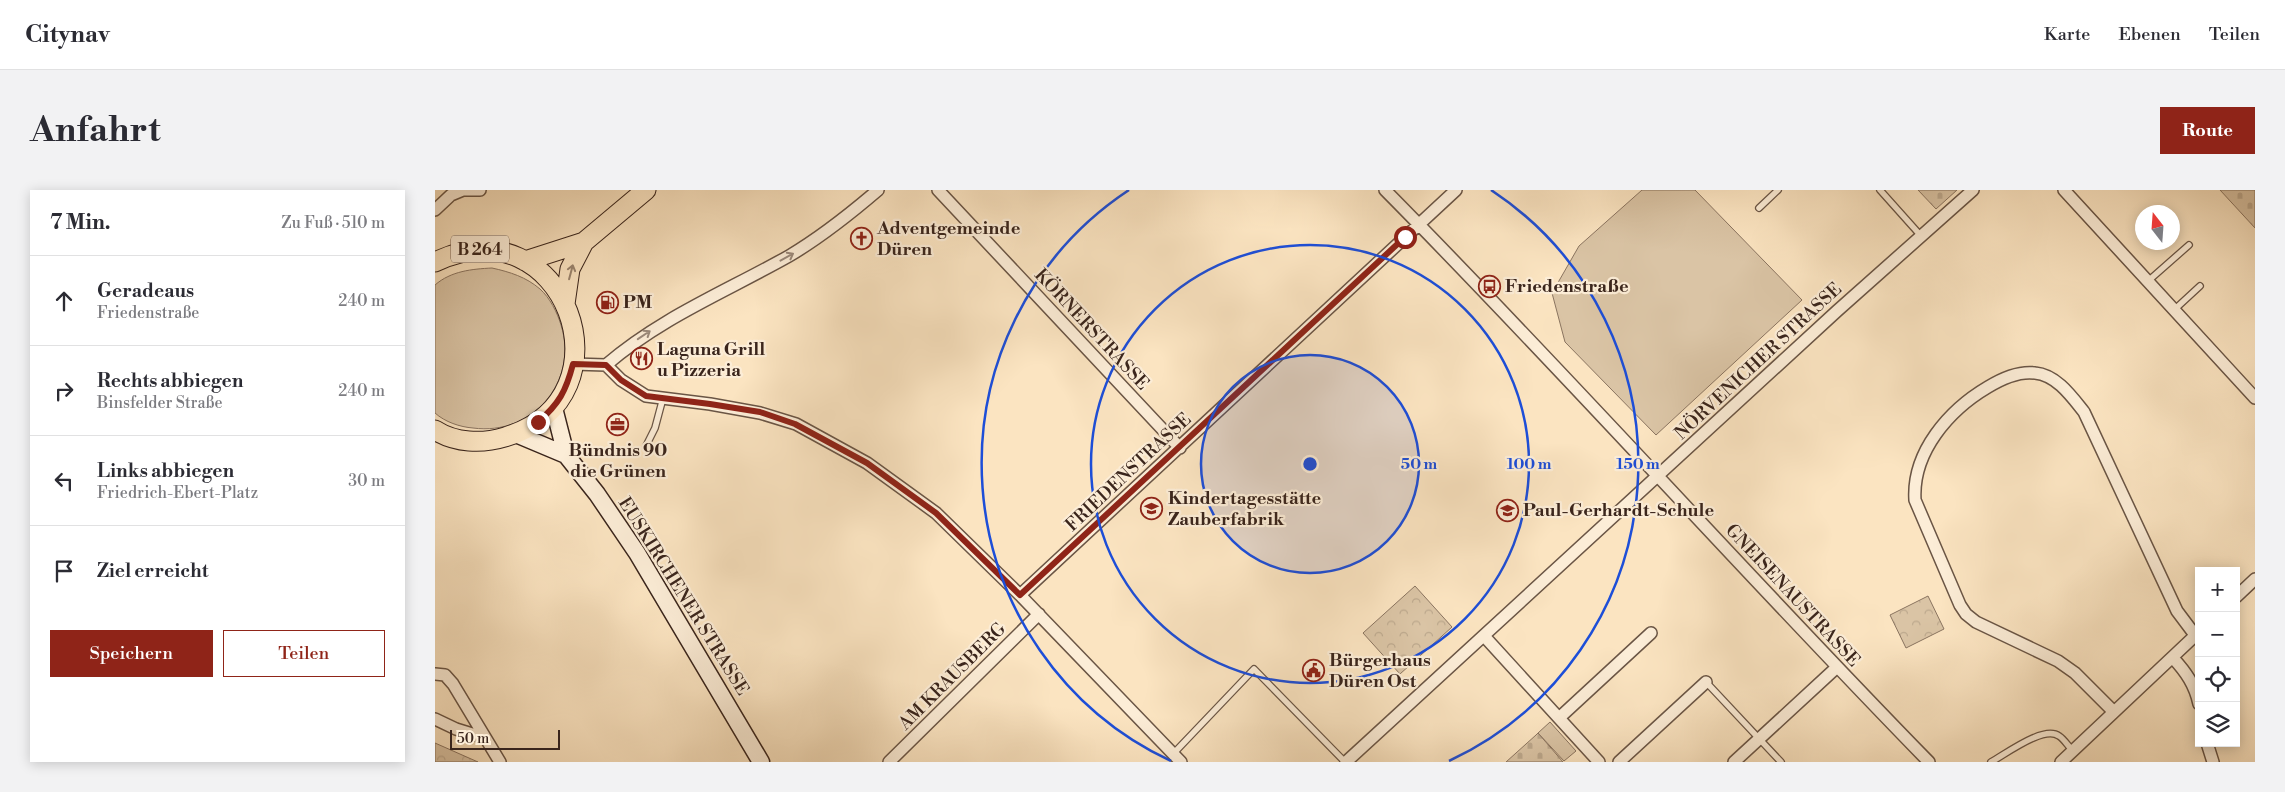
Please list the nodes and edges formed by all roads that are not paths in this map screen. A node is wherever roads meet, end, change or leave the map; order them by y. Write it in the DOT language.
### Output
graph roads {
  1 [pos="480,190"];
  2 [pos="646,190"];
  3 [pos="878,190"];
  4 [pos="938,190"];
  5 [pos="1385,190"];
  6 [pos="1456,190"];
  7 [pos="1778,190"];
  8 [pos="1880,190"];
  9 [pos="1973,190"];
  10 [pos="2064,190"];
  11 [pos="1759,208"];
  12 [pos="435,210"];
  13 [pos="1419,224"];
  14 [pos="1922,237"];
  15 [pos="584,242"];
  16 [pos="2189,245"];
  17 [pos="525,261"];
  18 [pos="435,262"];
  19 [pos="2147,282"];
  20 [pos="2201,286"];
  21 [pos="565,304"];
  22 [pos="2174,310"];
  23 [pos="573,364"];
  24 [pos="606,365"];
  25 [pos="663,398"];
  26 [pos="2255,398"];
  27 [pos="554,408"];
  28 [pos="435,430"];
  29 [pos="516,434"];
  30 [pos="646,446"];
  31 [pos="1180,448"];
  32 [pos="566,455"];
  33 [pos="1660,476"];
  34 [pos="2255,579"];
  35 [pos="2240,593"];
  36 [pos="1020,595"];
  37 [pos="1039,614"];
  38 [pos="2195,632"];
  39 [pos="1651,633"];
  40 [pos="1484,636"];
  41 [pos="2195,636"];
  42 [pos="2173,658"];
  43 [pos="1836,668"];
  44 [pos="435,674"];
  45 [pos="1706,682"];
  46 [pos="2198,702"];
  47 [pos="2114,712"];
  48 [pos="1559,718"];
  49 [pos="435,719"];
  50 [pos="485,738"];
  51 [pos="1760,739"];
  52 [pos="2208,747"];
  53 [pos="2073,751"];
  54 [pos="1177,758"];
  55 [pos="499,762"];
  56 [pos="761,762"];
  57 [pos="889,762"];
  58 [pos="1345,762"];
  59 [pos="1599,762"];
  60 [pos="1619,762"];
  61 [pos="1734,762"];
  62 [pos="1781,762"];
  63 [pos="1929,762"];
  64 [pos="1991,762"];
  65 [pos="2061,762"];
  66 [pos="2213,762"];
  1 -- 12 [label="street"];
  2 -- 15 [label="main road, B 264"];
  24 -- 3 [label="street, one-way"];
  4 -- 31 [label="street, KÖRNERSTRASSE"];
  5 -- 13 [label="street, GNEISENAUSTRASSE"];
  6 -- 13 [label="street, FRIEDENSTRASSE"];
  7 -- 11 [label="lane"];
  8 -- 14 [label="lane"];
  9 -- 14 [label="street, NÖRVENICHER STRASSE"];
  10 -- 19 [label="street"];
  13 -- 31 [label="street, FRIEDENSTRASSE"];
  13 -- 33 [label="street, GNEISENAUSTRASSE"];
  14 -- 33 [label="street, NÖRVENICHER STRASSE"];
  15 -- 17 [label="main road, B 264"];
  21 -- 15 [label="main road, B 264, one-way"];
  16 -- 19 [label="lane"];
  17 -- 18 [label="main road, B 264"];
  17 -- 21 [label="main road, B 264"];
  19 -- 22 [label="street"];
  20 -- 22 [label="lane"];
  21 -- 23 [label="main road, B 264"];
  22 -- 26 [label="street"];
  23 -- 24 [label="street"];
  23 -- 27 [label="main road, B 264"];
  24 -- 25 [label="street"];
  25 -- 30 [label="lane"];
  25 -- 36 [label="street"];
  27 -- 29 [label="main road, B 264"];
  27 -- 32 [label="street, EUSKIRCHENER STRASSE"];
  28 -- 29 [label="main road, B 264"];
  29 -- 32 [label="street, EUSKIRCHENER STRASSE"];
  31 -- 36 [label="street, FRIEDENSTRASSE"];
  32 -- 56 [label="street, EUSKIRCHENER STRASSE"];
  33 -- 40 [label="street, NÖRVENICHER STRASSE"];
  33 -- 43 [label="street, GNEISENAUSTRASSE"];
  34 -- 35 [label="street"];
  36 -- 37 [label="street"];
  37 -- 54 [label="street"];
  37 -- 57 [label="street, AM KRAUSBERG"];
  38 -- 47 [label="street"];
  39 -- 48 [label="street"];
  40 -- 48 [label="street"];
  40 -- 58 [label="street, NÖRVENICHER STRASSE"];
  41 -- 42 [label="street"];
  42 -- 46 [label="street"];
  42 -- 47 [label="street"];
  43 -- 51 [label="street"];
  43 -- 63 [label="street, GNEISENAUSTRASSE"];
  44 -- 50 [label="street"];
  45 -- 51 [label="lane"];
  45 -- 60 [label="street"];
  47 -- 53 [label="street"];
  48 -- 59 [label="street"];
  49 -- 50 [label="street"];
  50 -- 55 [label="street"];
  51 -- 61 [label="street"];
  51 -- 62 [label="lane"];
  52 -- 66 [label="street"];
  53 -- 64 [label="lane"];
  53 -- 65 [label="street"];
  54 -- 58 [label="lane"];
}
